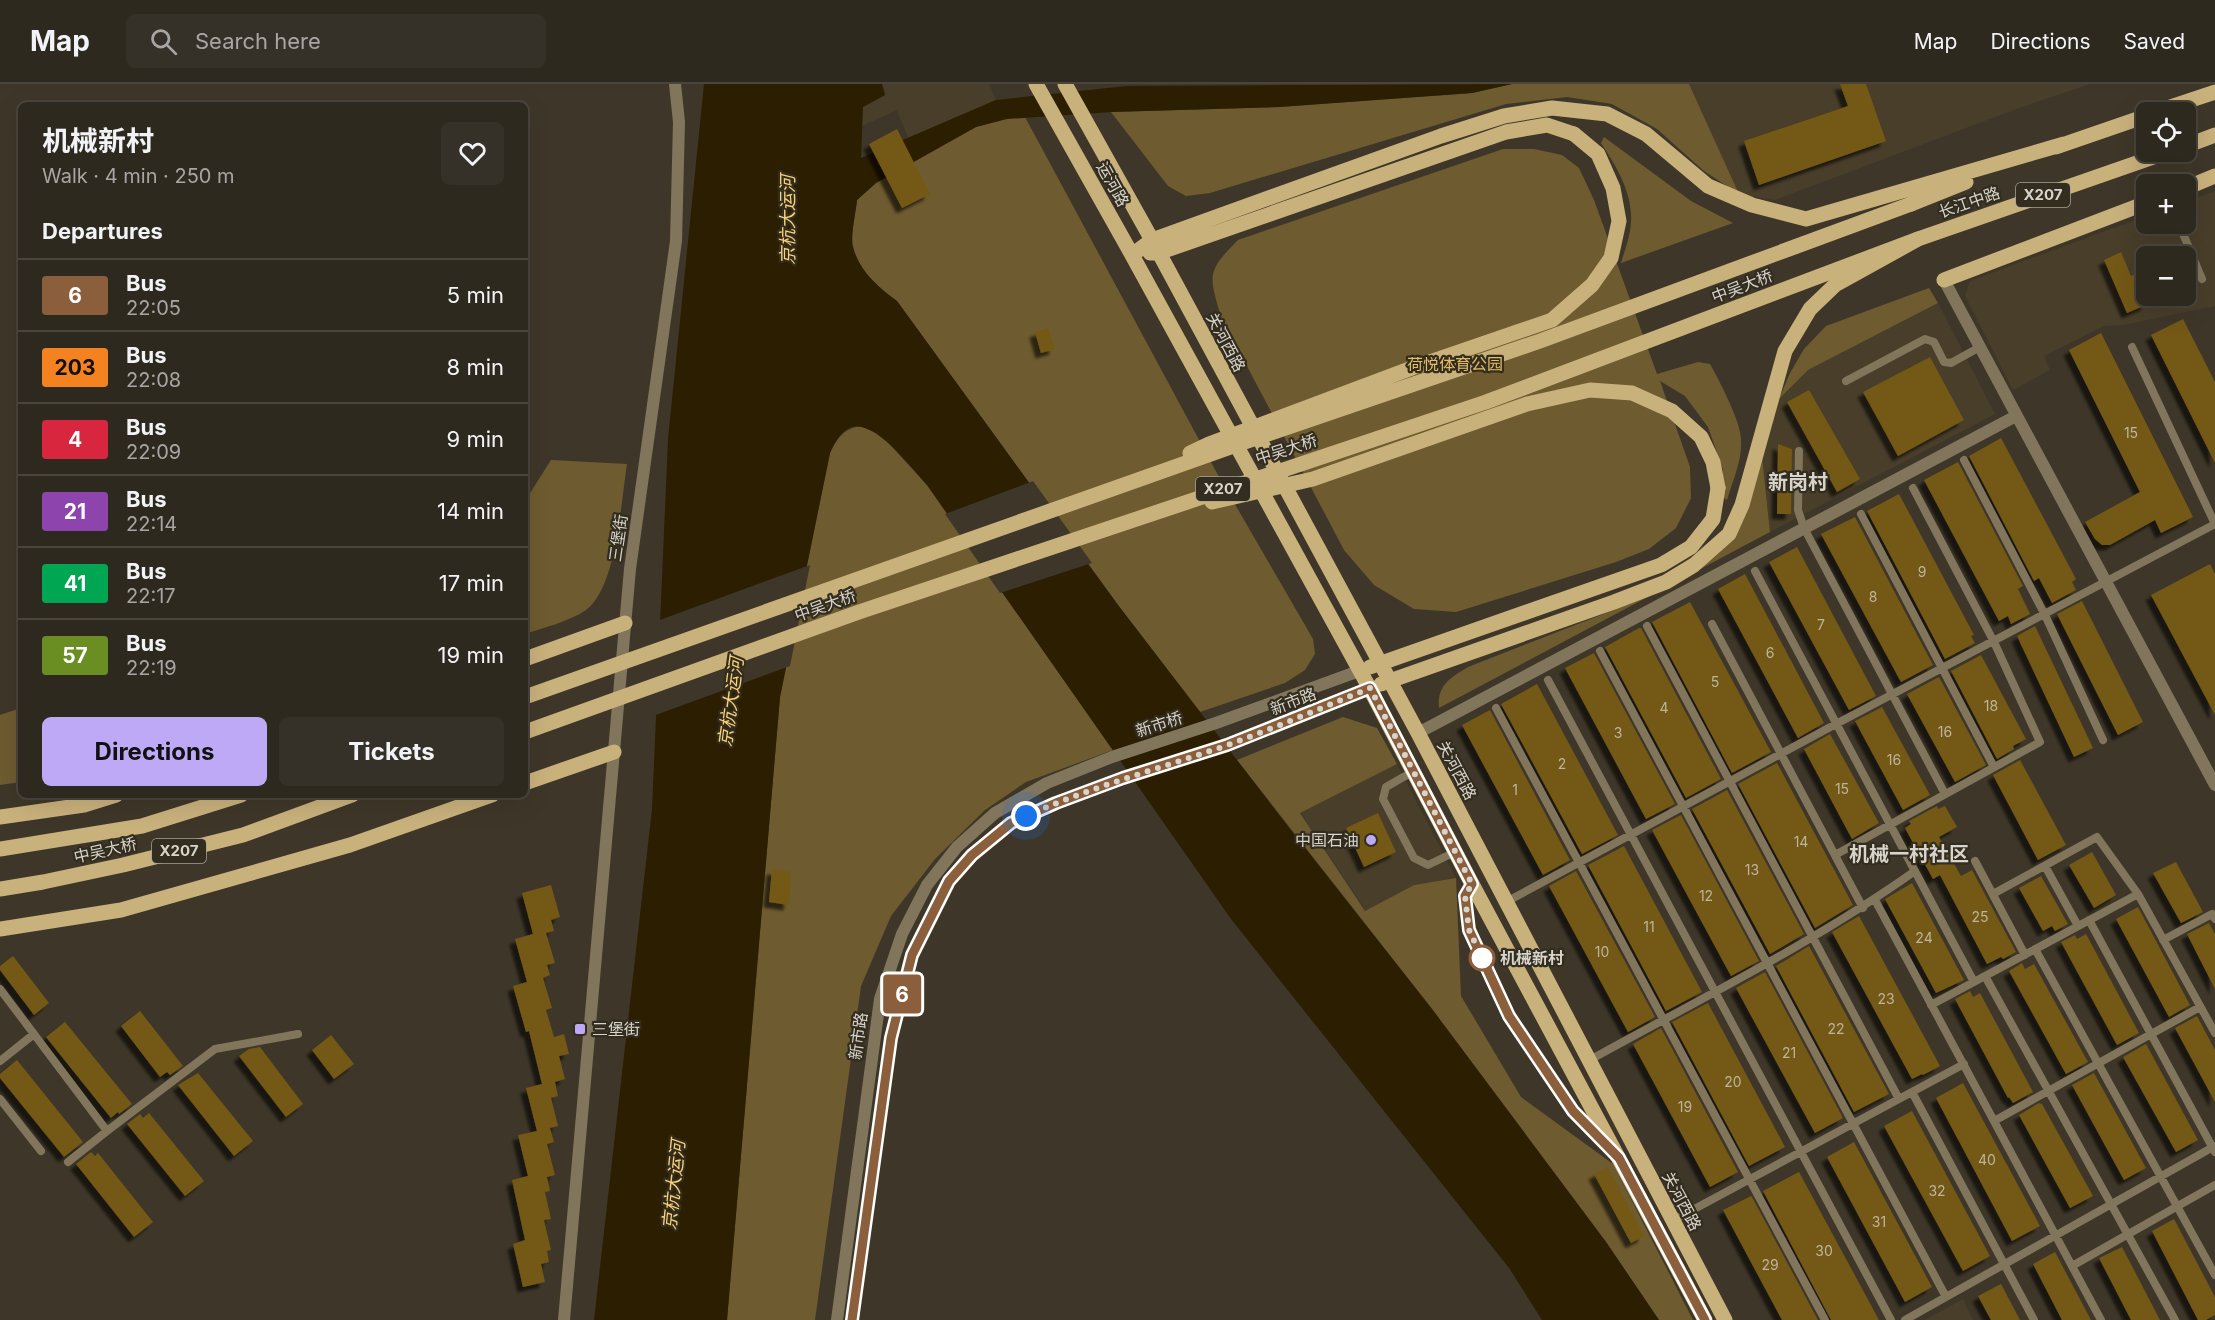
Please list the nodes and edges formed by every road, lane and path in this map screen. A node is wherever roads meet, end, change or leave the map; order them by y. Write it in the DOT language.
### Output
graph roads {
  1 [pos="675,84"];
  2 [pos="1065,84"];
  3 [pos="1037,86"];
  4 [pos="2215,92"];
  5 [pos="2185,102"];
  6 [pos="2136,119"];
  7 [pos="2215,135"];
  8 [pos="2196,142"];
  9 [pos="2139,162"];
  10 [pos="2215,177"];
  11 [pos="2196,184"];
  12 [pos="1908,197"];
  13 [pos="2136,206"];
  14 [pos="2183,234"];
  15 [pos="1918,239"];
  16 [pos="1155,246"];
  17 [pos="1132,255"];
  18 [pos="2202,279"];
  19 [pos="1944,280"];
  20 [pos="1980,347"];
  21 [pos="2133,347"];
  22 [pos="1846,381"];
  23 [pos="2016,416"];
  24 [pos="1799,451"];
  25 [pos="1964,460"];
  26 [pos="1913,488"];
  27 [pos="1115,489"];
  28 [pos="1861,514"];
  29 [pos="1125,522"];
  30 [pos="2215,524"];
  31 [pos="1804,528"];
  32 [pos="1755,571"];
  33 [pos="2106,583"];
  34 [pos="2045,615"];
  35 [pos="625,623"];
  36 [pos="1712,624"];
  37 [pos="1647,626"];
  38 [pos="1994,642"];
  39 [pos="1600,651"];
  40 [pos="528,658"];
  41 [pos="1379,664"];
  42 [pos="1942,669"];
  43 [pos="1359,671"];
  44 [pos="1548,680"];
  45 [pos="1389,682"];
  46 [pos="1370,688"];
  47 [pos="1892,694"];
  48 [pos="528,696"];
  49 [pos="1496,708"];
  50 [pos="1216,723"];
  51 [pos="1836,724"];
  52 [pos="528,731"];
  53 [pos="1418,733"];
  54 [pos="2103,741"];
  55 [pos="614,752"];
  56 [pos="1781,753"];
  57 [pos="1113,757"];
  58 [pos="1994,767"];
  59 [pos="1414,771"];
  60 [pos="528,782"];
  61 [pos="1729,782"];
  62 [pos="2215,785"];
  63 [pos="1945,794"];
  64 [pos="106,798"];
  65 [pos="232,798"];
  66 [pos="344,798"];
  67 [pos="484,798"];
  68 [pos="1684,805"];
  69 [pos="0,817"];
  70 [pos="1890,824"];
  71 [pos="1632,833"];
  72 [pos="3,849"];
  73 [pos="1455,852"];
  74 [pos="1835,855"];
  75 [pos="1579,861"];
  76 [pos="1975,861"];
  77 [pos="2044,866"];
  78 [pos="1915,871"];
  79 [pos="1472,884"];
  80 [pos="0,888"];
  81 [pos="1993,894"];
  82 [pos="2138,894"];
  83 [pos="1875,900"];
  84 [pos="1506,902"];
  85 [pos="1863,908"];
  86 [pos="2215,919"];
  87 [pos="2089,920"];
  88 [pos="2078,926"];
  89 [pos="0,929"];
  90 [pos="1813,938"];
  91 [pos="2163,940"];
  92 [pos="2035,949"];
  93 [pos="2025,955"];
  94 [pos="1768,962"];
  95 [pos="1985,976"];
  96 [pos="1974,982"];
  97 [pos="0,989"];
  98 [pos="1716,991"];
  99 [pos="1931,1005"];
  100 [pos="2200,1007"];
  101 [pos="1664,1019"];
  102 [pos="34,1034"];
  103 [pos="298,1034"];
  104 [pos="2151,1034"];
  105 [pos="2215,1034"];
  106 [pos="1588,1060"];
  107 [pos="0,1061"];
  108 [pos="2098,1064"];
  109 [pos="1964,1065"];
  110 [pos="2048,1091"];
  111 [pos="1912,1092"];
  112 [pos="0,1099"];
  113 [pos="1899,1099"];
  114 [pos="1994,1121"];
  115 [pos="1854,1123"];
  116 [pos="107,1131"];
  117 [pos="2214,1149"];
  118 [pos="41,1151"];
  119 [pos="1801,1151"];
  120 [pos="1619,1158"];
  121 [pos="68,1162"];
  122 [pos="2161,1177"];
  123 [pos="1749,1179"];
  124 [pos="2215,1185"];
  125 [pos="2111,1205"];
  126 [pos="2177,1206"];
  127 [pos="1672,1221"];
  128 [pos="2127,1234"];
  129 [pos="2056,1236"];
  130 [pos="2004,1264"];
  131 [pos="2072,1266"];
  132 [pos="2215,1275"];
  133 [pos="1947,1297"];
  134 [pos="564,1320"];
  135 [pos="837,1320"];
  136 [pos="852,1320"];
  137 [pos="1705,1320"];
  138 [pos="1725,1320"];
  139 [pos="1824,1320"];
  140 [pos="1892,1320"];
  141 [pos="1905,1320"];
  142 [pos="2034,1320"];
  143 [pos="2102,1320"];
  144 [pos="2175,1320"];
  1 -- 35 [label="street, 三堡街"];
  2 -- 16 [label="main road, 运河路"];
  3 -- 17 [label="main road, 运河路"];
  4 -- 5 [label="main road"];
  6 -- 12 [label="main road, 长江中路 / X207"];
  7 -- 8 [label="main road"];
  9 -- 15 [label="main road, 长江中路 / X207"];
  10 -- 11 [label="main road"];
  12 -- 16 [label="main road"];
  12 -- 27 [label="main road, 中吴大桥 / X207, bridge"];
  13 -- 19 [label="main road"];
  14 -- 18 [label="lane"];
  15 -- 29 [label="main road, 中吴大桥 / X207, bridge"];
  15 -- 45 [label="main road, bridge"];
  16 -- 17 [label="main road"];
  16 -- 27 [label="main road, bridge"];
  16 -- 41 [label="main road, 关河西路"];
  17 -- 43 [label="main road"];
  19 -- 20 [label="street"];
  20 -- 22 [label="lane"];
  20 -- 23 [label="street"];
  21 -- 30 [label="lane"];
  23 -- 31 [label="street"];
  23 -- 33 [label="street"];
  24 -- 31 [label="lane"];
  25 -- 34 [label="lane"];
  26 -- 38 [label="lane"];
  27 -- 48 [label="main road, 中吴大桥 / X207, bridge"];
  28 -- 42 [label="lane"];
  29 -- 41 [label="main road, bridge"];
  29 -- 52 [label="main road, 中吴大桥 / X207, bridge"];
  30 -- 33 [label="lane"];
  31 -- 47 [label="lane"];
  31 -- 53 [label="street"];
  32 -- 51 [label="lane"];
  33 -- 34 [label="lane"];
  33 -- 62 [label="street"];
  34 -- 38 [label="lane"];
  34 -- 54 [label="lane"];
  35 -- 40 [label="main road"];
  35 -- 55 [label="street, 三堡街"];
  36 -- 56 [label="lane"];
  37 -- 61 [label="lane"];
  38 -- 42 [label="lane"];
  38 -- 58 [label="lane"];
  39 -- 68 [label="lane"];
  41 -- 43 [label="main road"];
  41 -- 45 [label="main road, 关河西路"];
  42 -- 47 [label="lane"];
  42 -- 58 [label="lane"];
  43 -- 46 [label="main road"];
  43 -- 50 [label="street, 新市路"];
  44 -- 71 [label="lane"];
  45 -- 46 [label="main road"];
  45 -- 53 [label="main road, 关河西路"];
  46 -- 59 [label="main road"];
  46 -- 136 [label="street, 新市路"];
  47 -- 51 [label="lane"];
  47 -- 63 [label="lane"];
  49 -- 75 [label="lane"];
  50 -- 57 [label="street, 新市桥"];
  51 -- 56 [label="lane"];
  51 -- 70 [label="lane"];
  53 -- 84 [label="main road, 关河西路"];
  55 -- 60 [label="main road"];
  55 -- 134 [label="street, 三堡街"];
  56 -- 61 [label="lane"];
  56 -- 74 [label="lane"];
  57 -- 135 [label="street, 新市路"];
  58 -- 63 [label="lane"];
  59 -- 73 [label="main road"];
  59 -- 73 [label="lane"];
  61 -- 68 [label="lane"];
  61 -- 90 [label="lane"];
  63 -- 70 [label="lane"];
  64 -- 69 [label="main road"];
  65 -- 72 [label="main road, 中吴大桥 / X207"];
  66 -- 80 [label="main road, 中吴大桥 / X207"];
  67 -- 89 [label="main road"];
  68 -- 71 [label="lane"];
  68 -- 94 [label="lane"];
  70 -- 74 [label="lane"];
  70 -- 78 [label="lane"];
  71 -- 75 [label="lane"];
  71 -- 98 [label="lane"];
  73 -- 79 [label="main road"];
  74 -- 85 [label="lane"];
  75 -- 84 [label="lane"];
  75 -- 101 [label="lane"];
  76 -- 81 [label="lane"];
  77 -- 81 [label="lane"];
  77 -- 82 [label="lane"];
  77 -- 88 [label="lane"];
  78 -- 83 [label="lane"];
  78 -- 96 [label="lane"];
  79 -- 120 [label="main road"];
  79 -- 120 [label="lane"];
  81 -- 93 [label="lane"];
  82 -- 87 [label="lane"];
  82 -- 91 [label="lane"];
  83 -- 85 [label="lane"];
  83 -- 99 [label="lane"];
  84 -- 106 [label="main road, 关河西路"];
  85 -- 90 [label="lane"];
  86 -- 91 [label="lane"];
  87 -- 88 [label="lane"];
  87 -- 104 [label="lane"];
  88 -- 92 [label="lane"];
  90 -- 94 [label="lane"];
  90 -- 113 [label="lane"];
  91 -- 100 [label="lane"];
  92 -- 93 [label="lane"];
  92 -- 108 [label="lane"];
  93 -- 95 [label="lane"];
  94 -- 98 [label="lane"];
  94 -- 115 [label="lane"];
  95 -- 96 [label="lane"];
  95 -- 110 [label="lane"];
  96 -- 99 [label="lane"];
  97 -- 102 [label="lane"];
  98 -- 101 [label="lane"];
  98 -- 119 [label="lane"];
  99 -- 109 [label="lane"];
  100 -- 104 [label="lane"];
  100 -- 105 [label="lane"];
  101 -- 106 [label="lane"];
  101 -- 123 [label="lane"];
  102 -- 107 [label="lane"];
  102 -- 116 [label="lane"];
  103 -- 116 [label="lane"];
  104 -- 108 [label="lane"];
  104 -- 117 [label="lane"];
  106 -- 127 [label="main road, 关河西路"];
  108 -- 110 [label="lane"];
  108 -- 122 [label="lane"];
  109 -- 111 [label="lane"];
  109 -- 114 [label="lane"];
  110 -- 114 [label="lane"];
  110 -- 125 [label="lane"];
  111 -- 113 [label="lane"];
  111 -- 130 [label="lane"];
  112 -- 118 [label="lane"];
  113 -- 115 [label="lane"];
  114 -- 129 [label="lane"];
  115 -- 119 [label="lane"];
  115 -- 133 [label="lane"];
  116 -- 121 [label="lane"];
  117 -- 122 [label="lane"];
  119 -- 123 [label="lane"];
  119 -- 140 [label="lane"];
  120 -- 137 [label="main road"];
  122 -- 125 [label="lane"];
  122 -- 126 [label="lane"];
  123 -- 127 [label="lane"];
  123 -- 139 [label="lane"];
  124 -- 126 [label="lane"];
  125 -- 128 [label="lane"];
  125 -- 129 [label="lane"];
  126 -- 128 [label="lane"];
  126 -- 132 [label="lane"];
  127 -- 138 [label="main road, 关河西路"];
  128 -- 131 [label="lane"];
  128 -- 144 [label="lane"];
  129 -- 130 [label="lane"];
  129 -- 131 [label="lane"];
  130 -- 133 [label="lane"];
  130 -- 142 [label="lane"];
  131 -- 143 [label="lane"];
  133 -- 141 [label="lane"];
}
